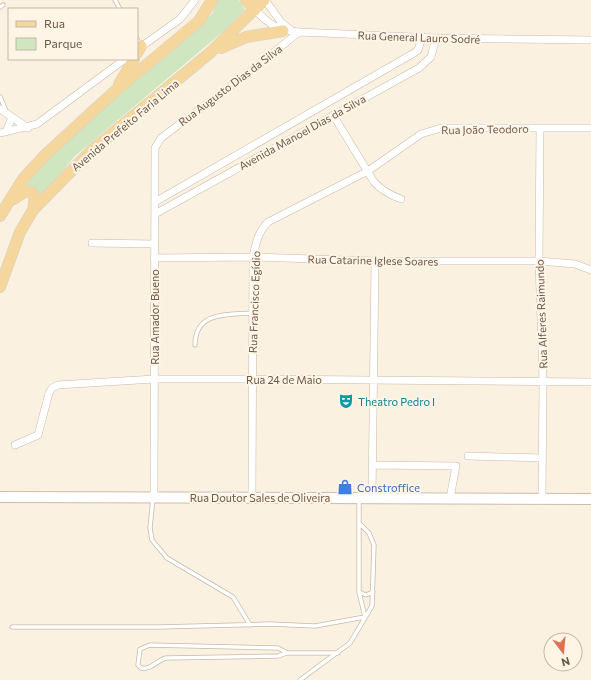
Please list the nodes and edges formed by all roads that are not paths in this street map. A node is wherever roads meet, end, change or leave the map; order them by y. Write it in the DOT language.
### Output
graph roads {
  1 [pos="195,0"];
  2 [pos="212,0"];
  3 [pos="246,0"];
  4 [pos="264,0"];
  5 [pos="255,10"];
  6 [pos="292,32"];
  7 [pos="422,37"];
  8 [pos="436,38"];
  9 [pos="591,40"];
  10 [pos="138,47"];
  11 [pos="211,52"];
  12 [pos="124,60"];
  13 [pos="133,60"];
  14 [pos="115,91"];
  15 [pos="0,97"];
  16 [pos="0,109"];
  17 [pos="333,115"];
  18 [pos="10,116"];
  19 [pos="28,128"];
  20 [pos="540,128"];
  21 [pos="591,128"];
  22 [pos="3,132"];
  23 [pos="161,138"];
  24 [pos="368,171"];
  25 [pos="162,197"];
  26 [pos="402,199"];
  27 [pos="155,202"];
  28 [pos="8,204"];
  29 [pos="168,206"];
  30 [pos="33,210"];
  31 [pos="155,214"];
  32 [pos="0,216"];
  33 [pos="92,243"];
  34 [pos="154,244"];
  35 [pos="252,257"];
  36 [pos="154,258"];
  37 [pos="375,261"];
  38 [pos="539,261"];
  39 [pos="591,270"];
  40 [pos="0,287"];
  41 [pos="252,313"];
  42 [pos="195,345"];
  43 [pos="252,379"];
  44 [pos="154,380"];
  45 [pos="373,380"];
  46 [pos="543,381"];
  47 [pos="591,382"];
  48 [pos="15,445"];
  49 [pos="468,456"];
  50 [pos="542,458"];
  51 [pos="373,465"];
  52 [pos="0,497"];
  53 [pos="154,497"];
  54 [pos="252,498"];
  55 [pos="359,498"];
  56 [pos="372,498"];
  57 [pos="450,498"];
  58 [pos="591,499"];
  59 [pos="542,500"];
  60 [pos="359,522"];
  61 [pos="359,592"];
  62 [pos="373,592"];
  63 [pos="365,617"];
  64 [pos="250,625"];
  65 [pos="12,627"];
  66 [pos="287,653"];
  67 [pos="338,653"];
  68 [pos="300,680"];
  1 -- 10 [label="street"];
  2 -- 14 [label="main road"];
  3 -- 5 [label="main road"];
  4 -- 5 [label="main road, Avenida Prefeito Faria Lima"];
  4 -- 6 [label="street"];
  5 -- 6 [label="street"];
  5 -- 11 [label="main road, Avenida Prefeito Faria Lima"];
  6 -- 7 [label="street, Rua General Lauro Sodré"];
  6 -- 11 [label="main road"];
  6 -- 23 [label="street, Rua Augusto Dias da Silva"];
  7 -- 8 [label="street, Rua General Lauro Sodré"];
  7 -- 25 [label="street, Avenida Manoel Dias da Silva"];
  8 -- 9 [label="street, Rua General Lauro Sodré"];
  8 -- 17 [label="street, Avenida Manoel Dias da Silva"];
  11 -- 30 [label="main road, Avenida Prefeito Faria Lima"];
  12 -- 19 [label="street"];
  13 -- 14 [label="main road"];
  14 -- 28 [label="main road"];
  15 -- 18 [label="lane"];
  16 -- 18 [label="street"];
  17 -- 24 [label="street"];
  17 -- 29 [label="street, Avenida Manoel Dias da Silva"];
  18 -- 19 [label="street"];
  18 -- 22 [label="street"];
  19 -- 22 [label="street"];
  20 -- 21 [label="street, Rua João Teodoro"];
  20 -- 24 [label="street, Rua João Teodoro"];
  20 -- 38 [label="street, Rua Alferes Raimundo"];
  23 -- 27 [label="street, Rua Amador Bueno"];
  24 -- 26 [label="street"];
  24 -- 35 [label="street, Rua Francisco Egídio"];
  25 -- 27 [label="street, Avenida Manoel Dias da Silva"];
  25 -- 29 [label="street"];
  27 -- 31 [label="street, Rua Amador Bueno"];
  28 -- 30 [label="main road"];
  28 -- 32 [label="main road"];
  29 -- 31 [label="street, Avenida Manoel Dias da Silva"];
  30 -- 40 [label="main road, Avenida Prefeito Faria Lima"];
  31 -- 34 [label="street, Rua Amador Bueno"];
  33 -- 34 [label="street"];
  34 -- 36 [label="street, Rua Amador Bueno"];
  35 -- 36 [label="street, Rua Catarine Iglese Soares"];
  35 -- 37 [label="street, Rua Catarine Iglese Soares"];
  35 -- 41 [label="street, Rua Francisco Egídio"];
  36 -- 44 [label="street, Rua Amador Bueno"];
  37 -- 38 [label="street, Rua Catarine Iglese Soares"];
  37 -- 45 [label="street"];
  38 -- 39 [label="street, Rua Catarine Iglese Soares"];
  38 -- 46 [label="street, Rua Alferes Raimundo"];
  41 -- 42 [label="lane"];
  41 -- 43 [label="street, Rua Francisco Egídio"];
  43 -- 44 [label="street, Rua 24 de Maio"];
  43 -- 45 [label="street, Rua 24 de Maio"];
  43 -- 54 [label="street, Rua Francisco Egídio"];
  44 -- 48 [label="street, Rua 24 de Maio"];
  44 -- 53 [label="street, Rua Amador Bueno"];
  45 -- 46 [label="street, Rua 24 de Maio"];
  45 -- 51 [label="street"];
  46 -- 47 [label="street, Rua 24 de Maio"];
  46 -- 50 [label="street, Rua Alferes Raimundo"];
  49 -- 50 [label="street"];
  50 -- 59 [label="street, Rua Alferes Raimundo"];
  51 -- 56 [label="street"];
  51 -- 57 [label="street"];
  52 -- 53 [label="main road, Rua Doutor Sales de Oliveira"];
  53 -- 54 [label="main road, Rua Doutor Sales de Oliveira"];
  53 -- 64 [label="lane"];
  54 -- 55 [label="main road, Rua Doutor Sales de Oliveira"];
  55 -- 56 [label="main road, Rua Doutor Sales de Oliveira"];
  55 -- 60 [label="lane"];
  56 -- 57 [label="main road, Rua Doutor Sales de Oliveira"];
  57 -- 59 [label="main road, Rua Doutor Sales de Oliveira"];
  58 -- 59 [label="main road, Rua Doutor Sales de Oliveira"];
  60 -- 61 [label="lane"];
  60 -- 62 [label="lane"];
  61 -- 62 [label="lane"];
  61 -- 63 [label="lane"];
  62 -- 63 [label="lane"];
  63 -- 64 [label="lane"];
  63 -- 67 [label="lane"];
  64 -- 65 [label="lane"];
  66 -- 66 [label="lane"];
  66 -- 67 [label="lane"];
  67 -- 68 [label="lane"];
}
